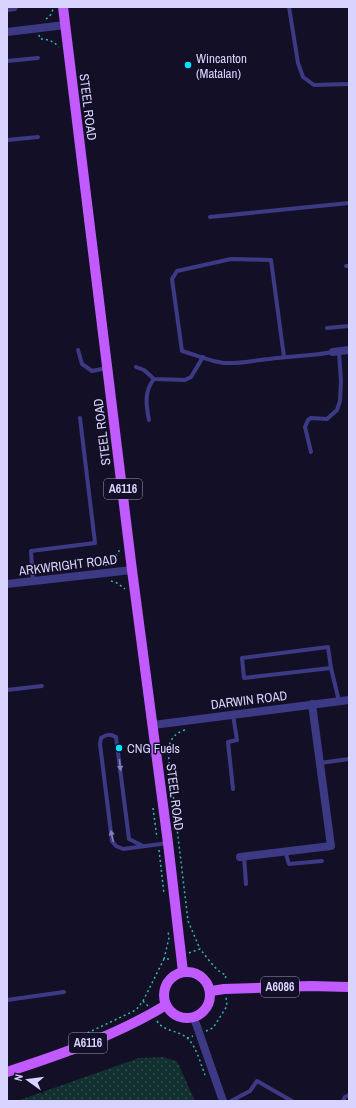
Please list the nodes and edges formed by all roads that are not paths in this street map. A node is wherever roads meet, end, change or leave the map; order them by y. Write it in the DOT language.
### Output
graph roads {
  1 [pos="16,7"];
  2 [pos="63,7"];
  3 [pos="289,7"];
  4 [pos="7,10"];
  5 [pos="65,25"];
  6 [pos="7,32"];
  7 [pos="38,58"];
  8 [pos="7,61"];
  9 [pos="349,84"];
  10 [pos="38,137"];
  11 [pos="7,140"];
  12 [pos="349,203"];
  13 [pos="210,217"];
  14 [pos="349,326"];
  15 [pos="327,328"];
  16 [pos="78,350"];
  17 [pos="349,350"];
  18 [pos="336,352"];
  19 [pos="203,357"];
  20 [pos="284,358"];
  21 [pos="136,367"];
  22 [pos="108,368"];
  23 [pos="154,379"];
  24 [pos="80,418"];
  25 [pos="149,420"];
  26 [pos="311,452"];
  27 [pos="132,570"];
  28 [pos="33,582"];
  29 [pos="7,584"];
  30 [pos="331,668"];
  31 [pos="42,686"];
  32 [pos="7,690"];
  33 [pos="349,700"];
  34 [pos="339,702"];
  35 [pos="312,704"];
  36 [pos="233,714"];
  37 [pos="153,724"];
  38 [pos="349,758"];
  39 [pos="319,763"];
  40 [pos="233,788"];
  41 [pos="168,843"];
  42 [pos="143,846"];
  43 [pos="285,851"];
  44 [pos="242,857"];
  45 [pos="322,861"];
  46 [pos="246,884"];
  47 [pos="183,972"];
  48 [pos="349,987"];
  49 [pos="211,991"];
  50 [pos="64,992"];
  51 [pos="7,1000"];
  52 [pos="166,1005"];
  53 [pos="194,1018"];
  54 [pos="7,1072"];
  55 [pos="349,1095"];
  56 [pos="223,1101"];
  57 [pos="231,1101"];
  58 [pos="292,1101"];
  59 [pos="343,1101"];
  1 -- 4 [label="lane"];
  2 -- 5 [label="main road, STEEL ROAD / A6116"];
  3 -- 9 [label="lane"];
  5 -- 6 [label="street"];
  5 -- 22 [label="main road, STEEL ROAD / A6116"];
  7 -- 8 [label="lane"];
  10 -- 11 [label="lane"];
  12 -- 13 [label="lane"];
  14 -- 15 [label="lane"];
  16 -- 22 [label="lane"];
  17 -- 18 [label="street"];
  18 -- 20 [label="lane"];
  18 -- 26 [label="lane"];
  19 -- 20 [label="lane"];
  19 -- 20 [label="lane"];
  19 -- 23 [label="lane"];
  21 -- 23 [label="lane"];
  22 -- 27 [label="main road, STEEL ROAD / A6116"];
  23 -- 25 [label="lane"];
  24 -- 28 [label="lane"];
  27 -- 28 [label="street, ARKWRIGHT ROAD"];
  27 -- 37 [label="main road, STEEL ROAD / A6116"];
  28 -- 29 [label="street, ARKWRIGHT ROAD"];
  30 -- 30 [label="lane"];
  30 -- 34 [label="lane"];
  31 -- 32 [label="lane"];
  33 -- 34 [label="street, DARWIN ROAD"];
  34 -- 35 [label="street, DARWIN ROAD"];
  35 -- 36 [label="street, DARWIN ROAD"];
  35 -- 39 [label="street"];
  36 -- 37 [label="street, DARWIN ROAD"];
  36 -- 40 [label="lane"];
  37 -- 41 [label="main road, STEEL ROAD / A6116"];
  38 -- 39 [label="lane"];
  39 -- 43 [label="street"];
  41 -- 42 [label="lane"];
  41 -- 47 [label="main road, STEEL ROAD / A6116"];
  42 -- 42 [label="lane, one-way"];
  43 -- 44 [label="street"];
  43 -- 45 [label="lane"];
  44 -- 46 [label="lane"];
  47 -- 49 [label="main road"];
  47 -- 52 [label="main road"];
  48 -- 49 [label="main road, A6086"];
  49 -- 53 [label="main road"];
  50 -- 51 [label="lane"];
  52 -- 53 [label="main road"];
  52 -- 54 [label="main road, A6116"];
  53 -- 56 [label="street"];
  55 -- 59 [label="lane"];
  57 -- 58 [label="lane"];
}
